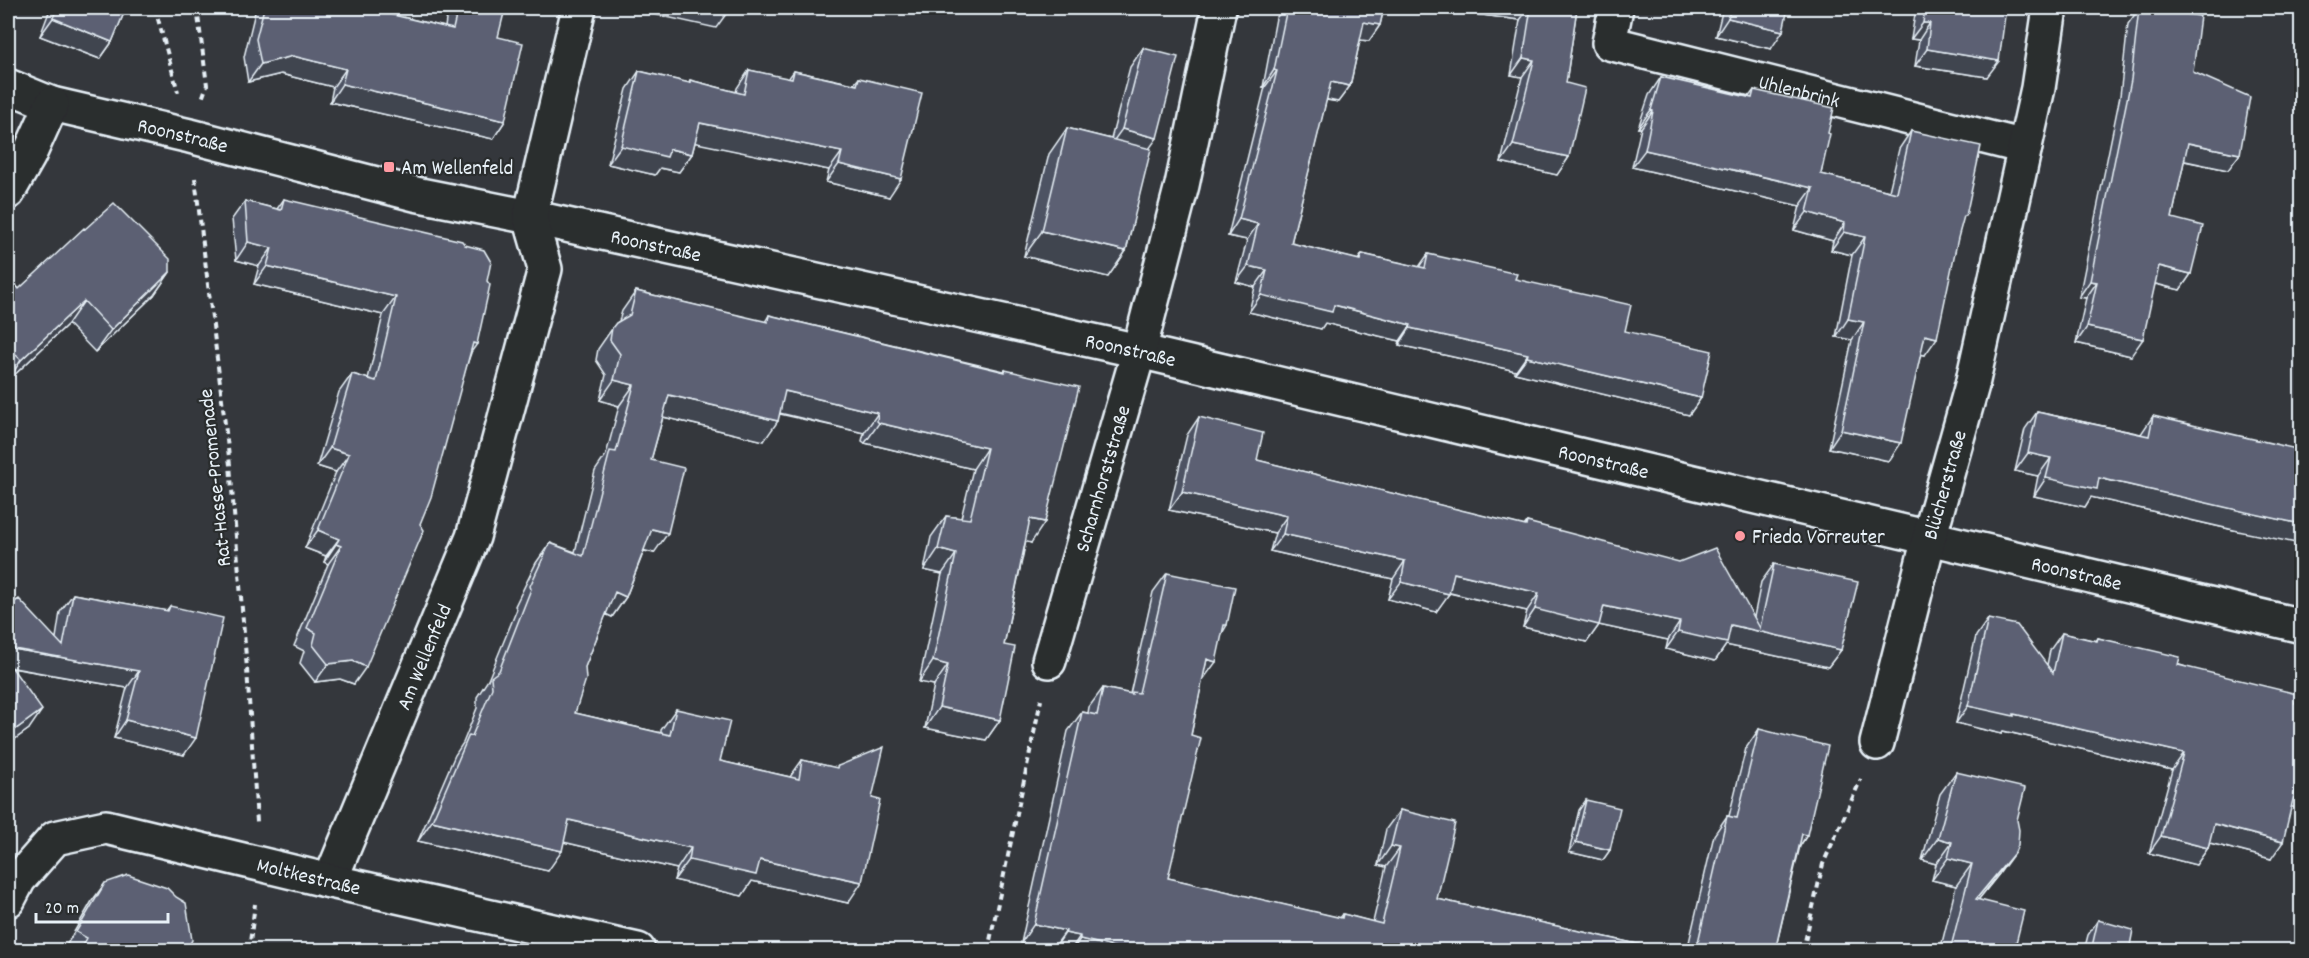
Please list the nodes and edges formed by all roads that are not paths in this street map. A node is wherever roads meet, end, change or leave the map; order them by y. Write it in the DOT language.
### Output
graph roads {
  1 [pos="579,8"];
  2 [pos="1219,8"];
  3 [pos="1616,8"];
  4 [pos="2050,8"];
  5 [pos="8,86"];
  6 [pos="52,104"];
  7 [pos="2025,147"];
  8 [pos="8,192"];
  9 [pos="530,217"];
  10 [pos="1139,351"];
  11 [pos="1929,538"];
  12 [pos="2301,626"];
  13 [pos="1049,661"];
  14 [pos="1877,743"];
  15 [pos="330,881"];
  16 [pos="8,900"];
  17 [pos="638,951"];
  1 -- 9 [label="street, Am Wellenfeld"];
  2 -- 10 [label="street, Scharnhorststraße"];
  3 -- 7 [label="street, Uhlenbrink"];
  4 -- 7 [label="street, Blücherstraße"];
  5 -- 6 [label="street, Roonstraße"];
  6 -- 8 [label="street"];
  6 -- 9 [label="street, Roonstraße"];
  7 -- 11 [label="street, Blücherstraße"];
  9 -- 10 [label="street, Roonstraße"];
  9 -- 15 [label="street, Am Wellenfeld"];
  10 -- 11 [label="street, Roonstraße"];
  10 -- 13 [label="street, Scharnhorststraße"];
  11 -- 12 [label="street, Roonstraße"];
  11 -- 14 [label="street, Blücherstraße"];
  15 -- 16 [label="street, Moltkestraße"];
  15 -- 17 [label="street, Moltkestraße"];
}
